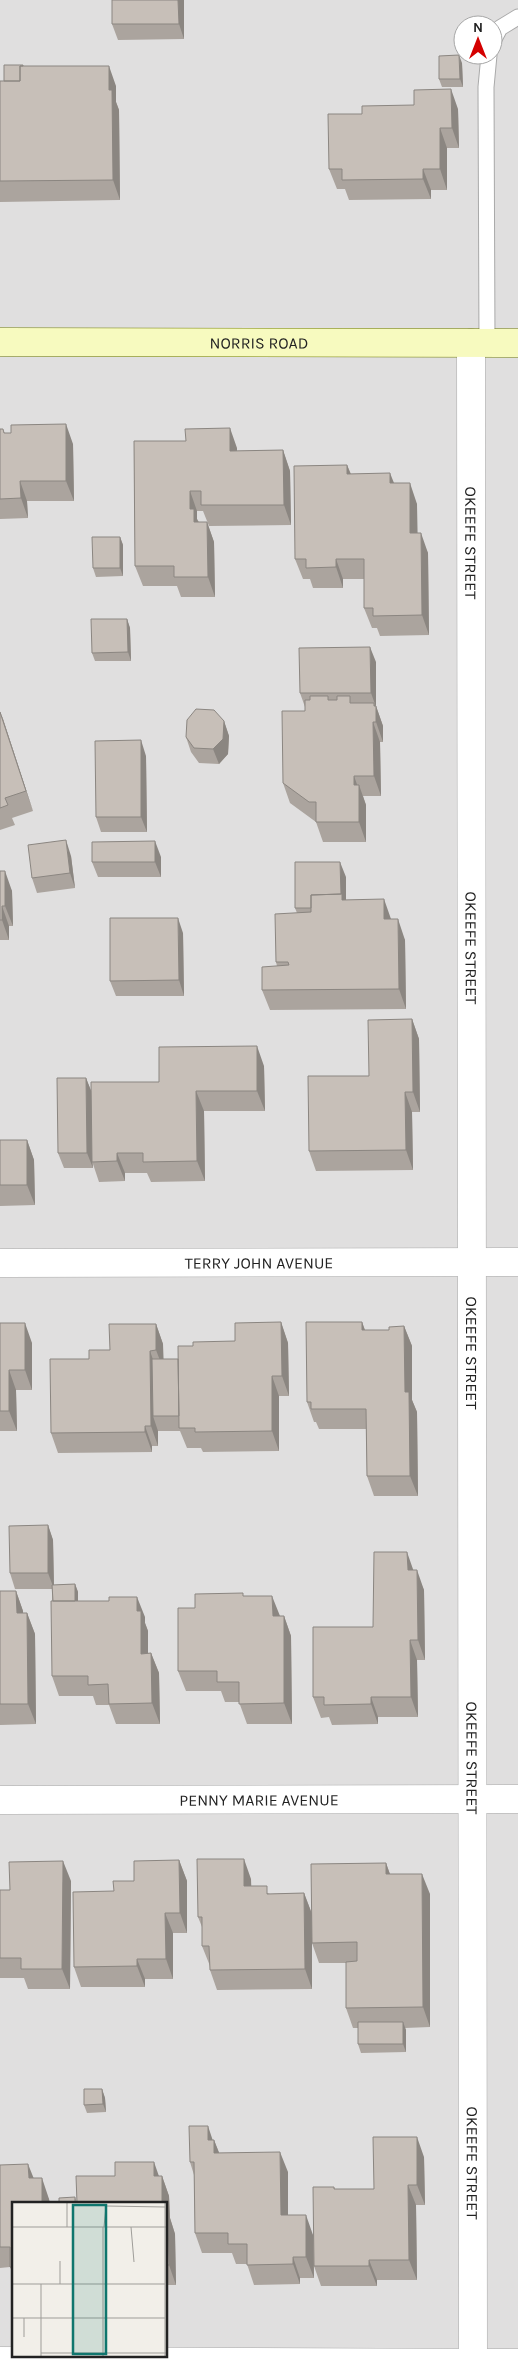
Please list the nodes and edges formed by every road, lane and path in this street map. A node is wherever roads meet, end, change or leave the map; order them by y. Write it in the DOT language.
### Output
graph roads {
  1 [pos="518,17"];
  2 [pos="503,26"];
  3 [pos="489,65"];
  4 [pos="0,342"];
  5 [pos="479,343"];
  6 [pos="518,343"];
  7 [pos="472,1262"];
  8 [pos="518,1262"];
  9 [pos="0,1263"];
  10 [pos="473,1799"];
  11 [pos="518,1799"];
  12 [pos="0,1800"];
  13 [pos="0,2361"];
  14 [pos="518,2363"];
  15 [pos="473,2366"];
  1 -- 2 [label="lane"];
  3 -- 5 [label="lane"];
  4 -- 5 [label="street, NORRIS ROAD"];
  5 -- 6 [label="street, NORRIS ROAD"];
  5 -- 7 [label="street, OKEEFE STREET"];
  7 -- 8 [label="street, TERRY JOHN AVENUE"];
  7 -- 9 [label="street, TERRY JOHN AVENUE"];
  7 -- 10 [label="street, OKEEFE STREET"];
  10 -- 11 [label="street, PENNY MARIE AVENUE"];
  10 -- 12 [label="street, PENNY MARIE AVENUE"];
  10 -- 15 [label="street, OKEEFE STREET"];
  13 -- 15 [label="street"];
  14 -- 15 [label="street"];
}
